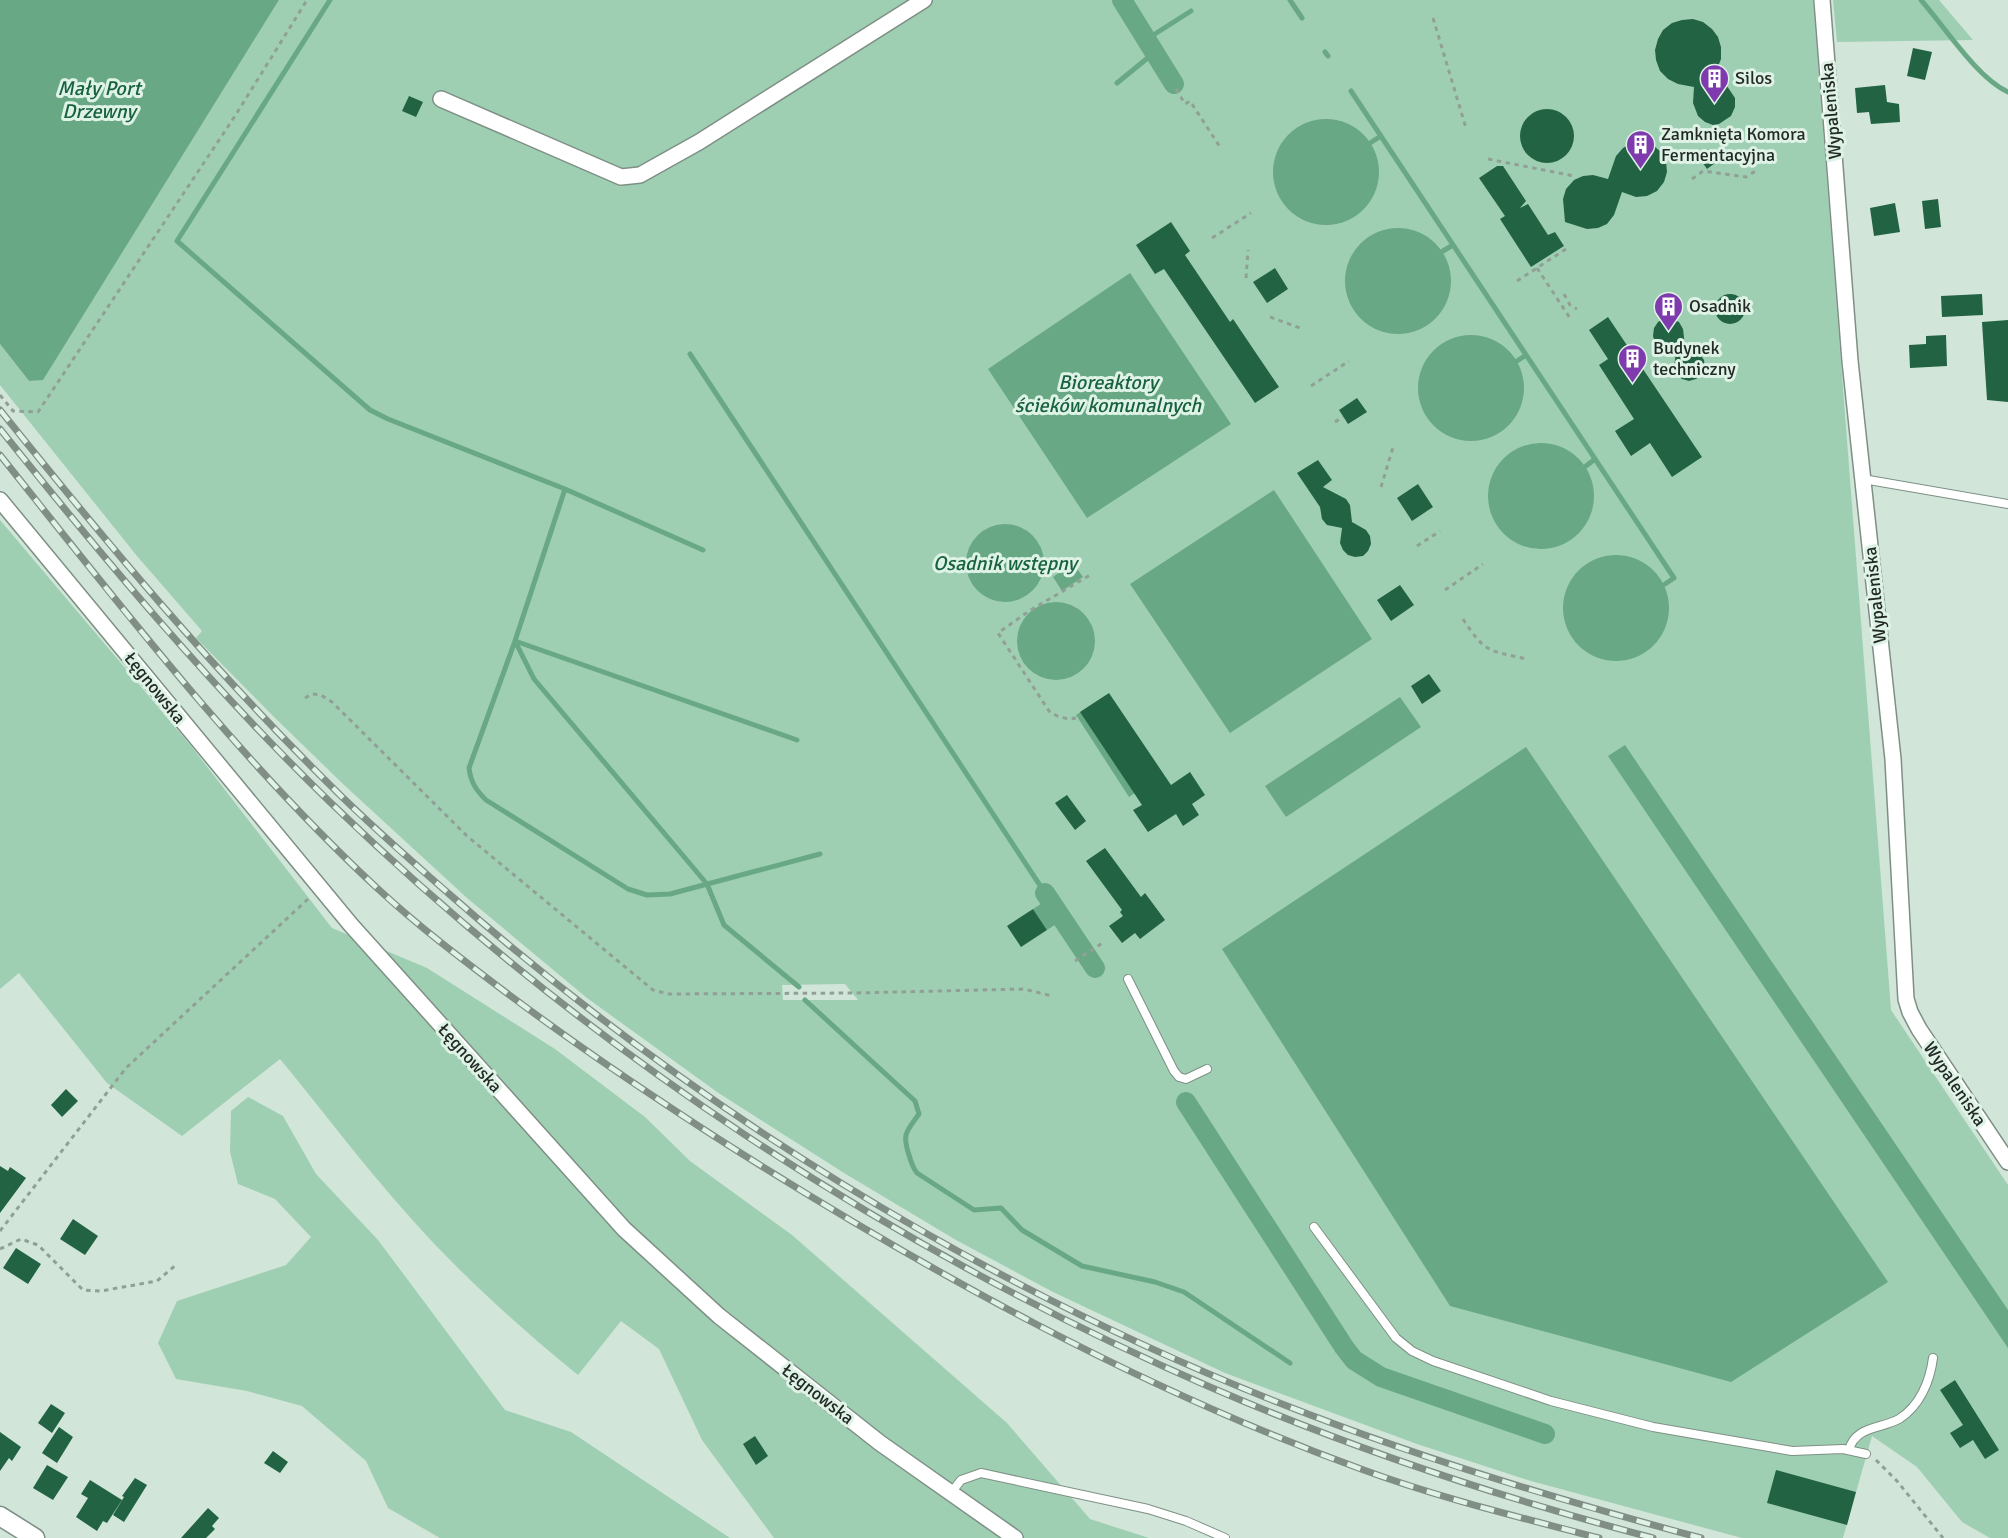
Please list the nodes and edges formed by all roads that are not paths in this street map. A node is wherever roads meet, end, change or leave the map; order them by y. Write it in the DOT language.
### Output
graph roads {
  1 [pos="924,0"];
  2 [pos="1822,0"];
  3 [pos="441,99"];
  4 [pos="1863,479"];
  5 [pos="0,500"];
  6 [pos="2008,504"];
  7 [pos="1128,979"];
  8 [pos="1207,1070"];
  9 [pos="2008,1162"];
  10 [pos="1314,1227"];
  11 [pos="1933,1358"];
  12 [pos="1849,1450"];
  13 [pos="1866,1454"];
  14 [pos="951,1493"];
  15 [pos="0,1516"];
  16 [pos="35,1538"];
  17 [pos="1015,1538"];
  18 [pos="1225,1538"];
  1 -- 3 [label="street"];
  2 -- 4 [label="street, Wypaleniska"];
  4 -- 6 [label="lane"];
  4 -- 9 [label="street, Wypaleniska"];
  5 -- 14 [label="street, Łęgnowska"];
  7 -- 8 [label="lane"];
  10 -- 12 [label="lane"];
  11 -- 12 [label="lane"];
  12 -- 13 [label="lane"];
  14 -- 17 [label="street, Łęgnowska"];
  14 -- 18 [label="lane"];
  15 -- 16 [label="street"];
}
